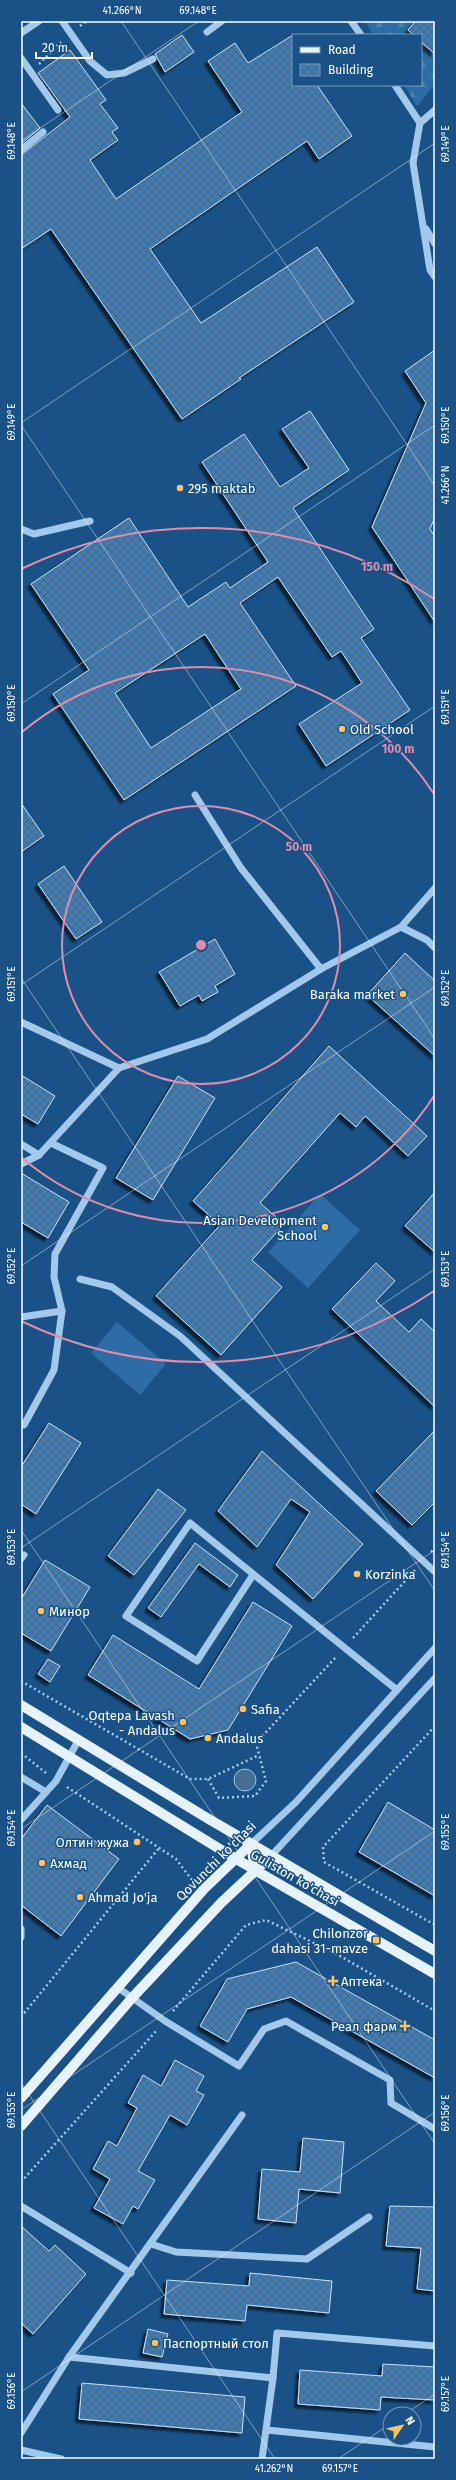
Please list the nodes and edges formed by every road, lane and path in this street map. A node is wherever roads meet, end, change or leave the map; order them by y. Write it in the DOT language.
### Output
graph roads {
  1 [pos="39,21"];
  2 [pos="62,21"];
  3 [pos="86,21"];
  4 [pos="222,21"];
  5 [pos="351,21"];
  6 [pos="70,32"];
  7 [pos="207,32"];
  8 [pos="21,34"];
  9 [pos="360,34"];
  10 [pos="21,58"];
  11 [pos="153,59"];
  12 [pos="32,72"];
  13 [pos="396,86"];
  14 [pos="58,110"];
  15 [pos="435,111"];
  16 [pos="420,123"];
  17 [pos="43,132"];
  18 [pos="21,150"];
  19 [pos="424,226"];
  20 [pos="435,244"];
  21 [pos="435,277"];
  22 [pos="90,521"];
  23 [pos="21,529"];
  24 [pos="195,795"];
  25 [pos="435,888"];
  26 [pos="401,927"];
  27 [pos="435,948"];
  28 [pos="321,969"];
  29 [pos="21,1022"];
  30 [pos="119,1068"];
  31 [pos="51,1143"];
  32 [pos="21,1144"];
  33 [pos="39,1155"];
  34 [pos="21,1164"];
  35 [pos="80,1279"];
  36 [pos="62,1311"];
  37 [pos="21,1317"];
  38 [pos="22,1426"];
  39 [pos="435,1548"];
  40 [pos="424,1561"];
  41 [pos="435,1572"];
  42 [pos="253,1575"];
  43 [pos="435,1648"];
  44 [pos="344,1649"];
  45 [pos="435,1678"];
  46 [pos="21,1680"];
  47 [pos="396,1690"];
  48 [pos="21,1705"];
  49 [pos="435,1726"];
  50 [pos="21,1727"];
  51 [pos="79,1739"];
  52 [pos="21,1753"];
  53 [pos="259,1755"];
  54 [pos="69,1757"];
  55 [pos="21,1777"];
  56 [pos="208,1779"];
  57 [pos="56,1780"];
  58 [pos="46,1792"];
  59 [pos="21,1820"];
  60 [pos="251,1844"];
  61 [pos="159,1848"];
  62 [pos="271,1856"];
  63 [pos="236,1859"];
  64 [pos="255,1870"];
  65 [pos="192,1880"];
  66 [pos="435,1925"];
  67 [pos="21,1929"];
  68 [pos="21,1937"];
  69 [pos="435,1951"];
  70 [pos="435,1974"];
  71 [pos="117,1987"];
  72 [pos="132,1998"];
  73 [pos="435,2011"];
  74 [pos="21,2017"];
  75 [pos="165,2021"];
  76 [pos="21,2098"];
  77 [pos="242,2115"];
  78 [pos="21,2126"];
  79 [pos="435,2129"];
  80 [pos="21,2182"];
  81 [pos="21,2206"];
  82 [pos="369,2218"];
  83 [pos="151,2244"];
  84 [pos="131,2273"];
  85 [pos="435,2346"];
  86 [pos="69,2357"];
  87 [pos="273,2378"];
  88 [pos="267,2430"];
  89 [pos="21,2433"];
  90 [pos="435,2447"];
  91 [pos="21,2450"];
  92 [pos="61,2459"];
  93 [pos="262,2459"];
  1 -- 8 [label="street"];
  2 -- 6 [label="street"];
  3 -- 6 [label="path"];
  4 -- 7 [label="street"];
  5 -- 9 [label="street"];
  6 -- 11 [label="street"];
  6 -- 12 [label="path"];
  10 -- 12 [label="street"];
  12 -- 14 [label="street"];
  13 -- 16 [label="street"];
  15 -- 16 [label="street"];
  16 -- 19 [label="street"];
  17 -- 18 [label="street"];
  19 -- 20 [label="street"];
  19 -- 21 [label="street"];
  22 -- 23 [label="street"];
  24 -- 28 [label="street"];
  25 -- 26 [label="street"];
  26 -- 27 [label="street"];
  26 -- 28 [label="street"];
  28 -- 30 [label="street"];
  29 -- 30 [label="street"];
  30 -- 31 [label="street"];
  31 -- 33 [label="street"];
  31 -- 36 [label="street"];
  32 -- 33 [label="street"];
  33 -- 34 [label="street"];
  35 -- 40 [label="street"];
  36 -- 37 [label="street"];
  36 -- 38 [label="street"];
  39 -- 40 [label="path"];
  40 -- 41 [label="street"];
  40 -- 44 [label="path"];
  42 -- 42 [label="street"];
  42 -- 44 [label="street"];
  43 -- 47 [label="street, Qovunchi ko'chasi"];
  44 -- 47 [label="street"];
  44 -- 53 [label="path"];
  45 -- 62 [label="street"];
  46 -- 56 [label="path"];
  47 -- 60 [label="street, Qovunchi ko'chasi"];
  48 -- 51 [label="main road, Guliston ko'chasi"];
  49 -- 66 [label="path"];
  50 -- 54 [label="main road, Guliston ko'chasi"];
  51 -- 54 [label="street"];
  51 -- 60 [label="main road, Guliston ko'chasi"];
  52 -- 57 [label="path"];
  53 -- 56 [label="path"];
  53 -- 56 [label="path"];
  54 -- 57 [label="street"];
  54 -- 63 [label="main road, Guliston ko'chasi"];
  55 -- 58 [label="street"];
  57 -- 58 [label="street"];
  57 -- 61 [label="path"];
  58 -- 59 [label="street"];
  60 -- 62 [label="main road, Guliston ko'chasi"];
  60 -- 63 [label="main road, Qovunchi ko'chasi"];
  60 -- 64 [label="main road"];
  61 -- 65 [label="path"];
  61 -- 74 [label="path"];
  62 -- 64 [label="main road"];
  62 -- 69 [label="main road, Guliston ko'chasi"];
  63 -- 64 [label="main road, Guliston ko'chasi"];
  63 -- 71 [label="main road, Qovunchi ko'chasi"];
  64 -- 70 [label="main road, Guliston ko'chasi"];
  64 -- 72 [label="main road"];
  67 -- 68 [label="street"];
  71 -- 72 [label="street"];
  71 -- 76 [label="main road, Qovunchi ko'chasi"];
  72 -- 75 [label="street"];
  72 -- 78 [label="main road"];
  73 -- 75 [label="path"];
  75 -- 79 [label="street"];
  75 -- 80 [label="path"];
  77 -- 83 [label="street"];
  81 -- 84 [label="street"];
  82 -- 83 [label="street"];
  83 -- 84 [label="street"];
  84 -- 86 [label="street"];
  85 -- 87 [label="street"];
  86 -- 87 [label="street"];
  86 -- 89 [label="street"];
  87 -- 88 [label="street"];
  88 -- 90 [label="street"];
  88 -- 93 [label="street"];
  91 -- 92 [label="street"];
}
